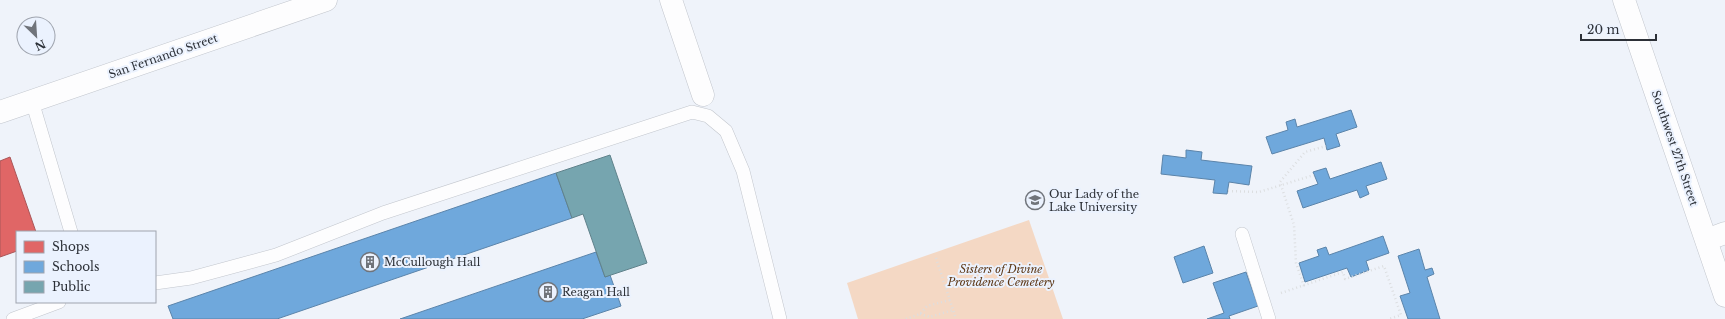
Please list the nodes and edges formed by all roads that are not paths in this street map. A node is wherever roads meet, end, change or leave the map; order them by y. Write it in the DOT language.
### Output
graph roads {
  1 [pos="326,0"];
  2 [pos="671,0"];
  3 [pos="1624,0"];
  4 [pos="32,101"];
  5 [pos="705,106"];
  6 [pos="0,112"];
  7 [pos="71,231"];
  8 [pos="1242,234"];
  9 [pos="1716,237"];
  10 [pos="156,283"];
  11 [pos="1725,296"];
  12 [pos="56,303"];
  13 [pos="13,319"];
  14 [pos="780,319"];
  15 [pos="1269,319"];
  1 -- 4 [label="street, San Fernando Street"];
  2 -- 5 [label="street"];
  3 -- 9 [label="street, Southwest 27th Street"];
  4 -- 6 [label="street, San Fernando Street"];
  4 -- 7 [label="lane"];
  5 -- 10 [label="lane"];
  5 -- 14 [label="lane"];
  8 -- 15 [label="lane"];
  9 -- 11 [label="street, Southwest 27th Street"];
  12 -- 13 [label="lane"];
}
